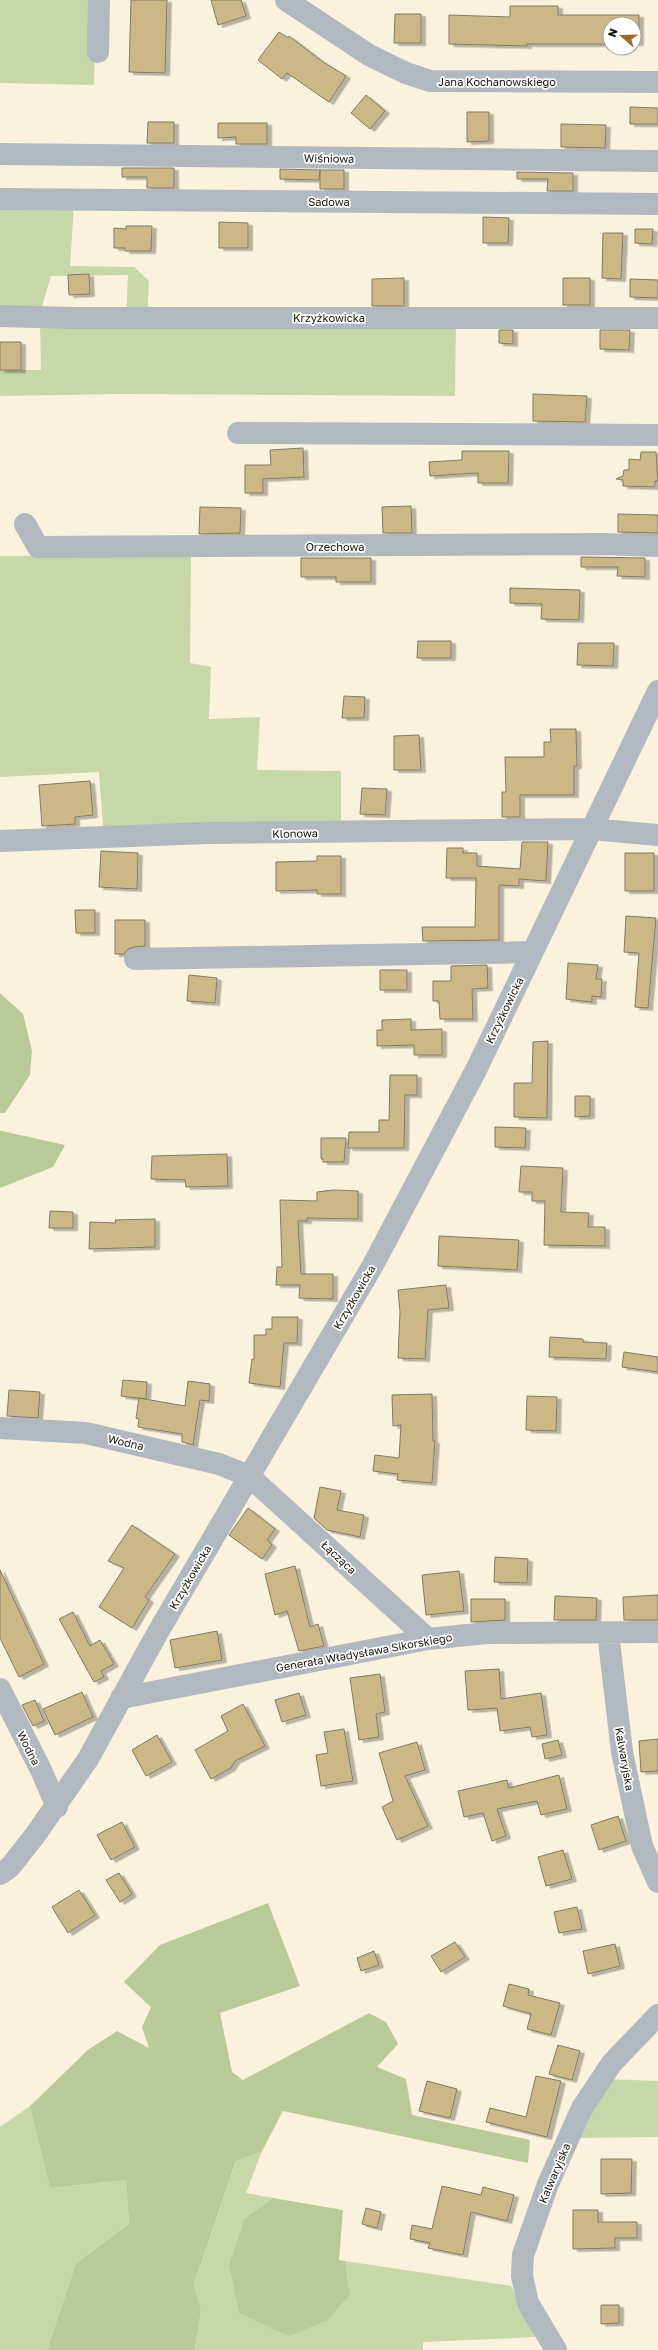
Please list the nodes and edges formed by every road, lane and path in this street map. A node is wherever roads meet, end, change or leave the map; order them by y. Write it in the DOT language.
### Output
graph roads {
  1 [pos="99,0"];
  2 [pos="286,0"];
  3 [pos="98,52"];
  4 [pos="658,82"];
  5 [pos="0,154"];
  6 [pos="658,161"];
  7 [pos="0,199"];
  8 [pos="658,204"];
  9 [pos="0,316"];
  10 [pos="658,318"];
  11 [pos="238,433"];
  12 [pos="658,435"];
  13 [pos="25,524"];
  14 [pos="658,546"];
  15 [pos="658,691"];
  16 [pos="591,829"];
  17 [pos="658,835"];
  18 [pos="0,841"];
  19 [pos="532,952"];
  20 [pos="135,959"];
  21 [pos="0,1428"];
  22 [pos="249,1476"];
  23 [pos="658,1632"];
  24 [pos="608,1633"];
  25 [pos="428,1639"];
  26 [pos="0,1690"];
  27 [pos="121,1698"];
  28 [pos="56,1807"];
  29 [pos="0,1874"];
  30 [pos="658,1882"];
  31 [pos="658,2015"];
  32 [pos="556,2350"];
  1 -- 3 [label="street"];
  2 -- 4 [label="street, Jana Kochanowskiego"];
  5 -- 6 [label="street, Wiśniowa"];
  7 -- 8 [label="street, Sadowa"];
  9 -- 10 [label="street, Krzyżkowicka"];
  11 -- 12 [label="street"];
  13 -- 14 [label="street, Orzechowa"];
  15 -- 16 [label="street, Krzyżkowicka"];
  16 -- 17 [label="street, Klonowa"];
  16 -- 18 [label="street, Klonowa"];
  16 -- 19 [label="street, Krzyżkowicka"];
  19 -- 20 [label="street"];
  19 -- 22 [label="street, Krzyżkowicka"];
  21 -- 22 [label="street, Wodna"];
  22 -- 25 [label="street, Łącząca"];
  22 -- 27 [label="street, Krzyżkowicka"];
  23 -- 24 [label="street, Generała Władysława Sikorskiego"];
  24 -- 25 [label="street, Generała Władysława Sikorskiego"];
  24 -- 30 [label="street, Kalwaryjska"];
  25 -- 27 [label="street, Generała Władysława Sikorskiego"];
  26 -- 28 [label="street, Wodna"];
  27 -- 28 [label="street, Krzyżkowicka"];
  28 -- 29 [label="street, Krzyżkowicka"];
  31 -- 32 [label="street, Kalwaryjska"];
}
